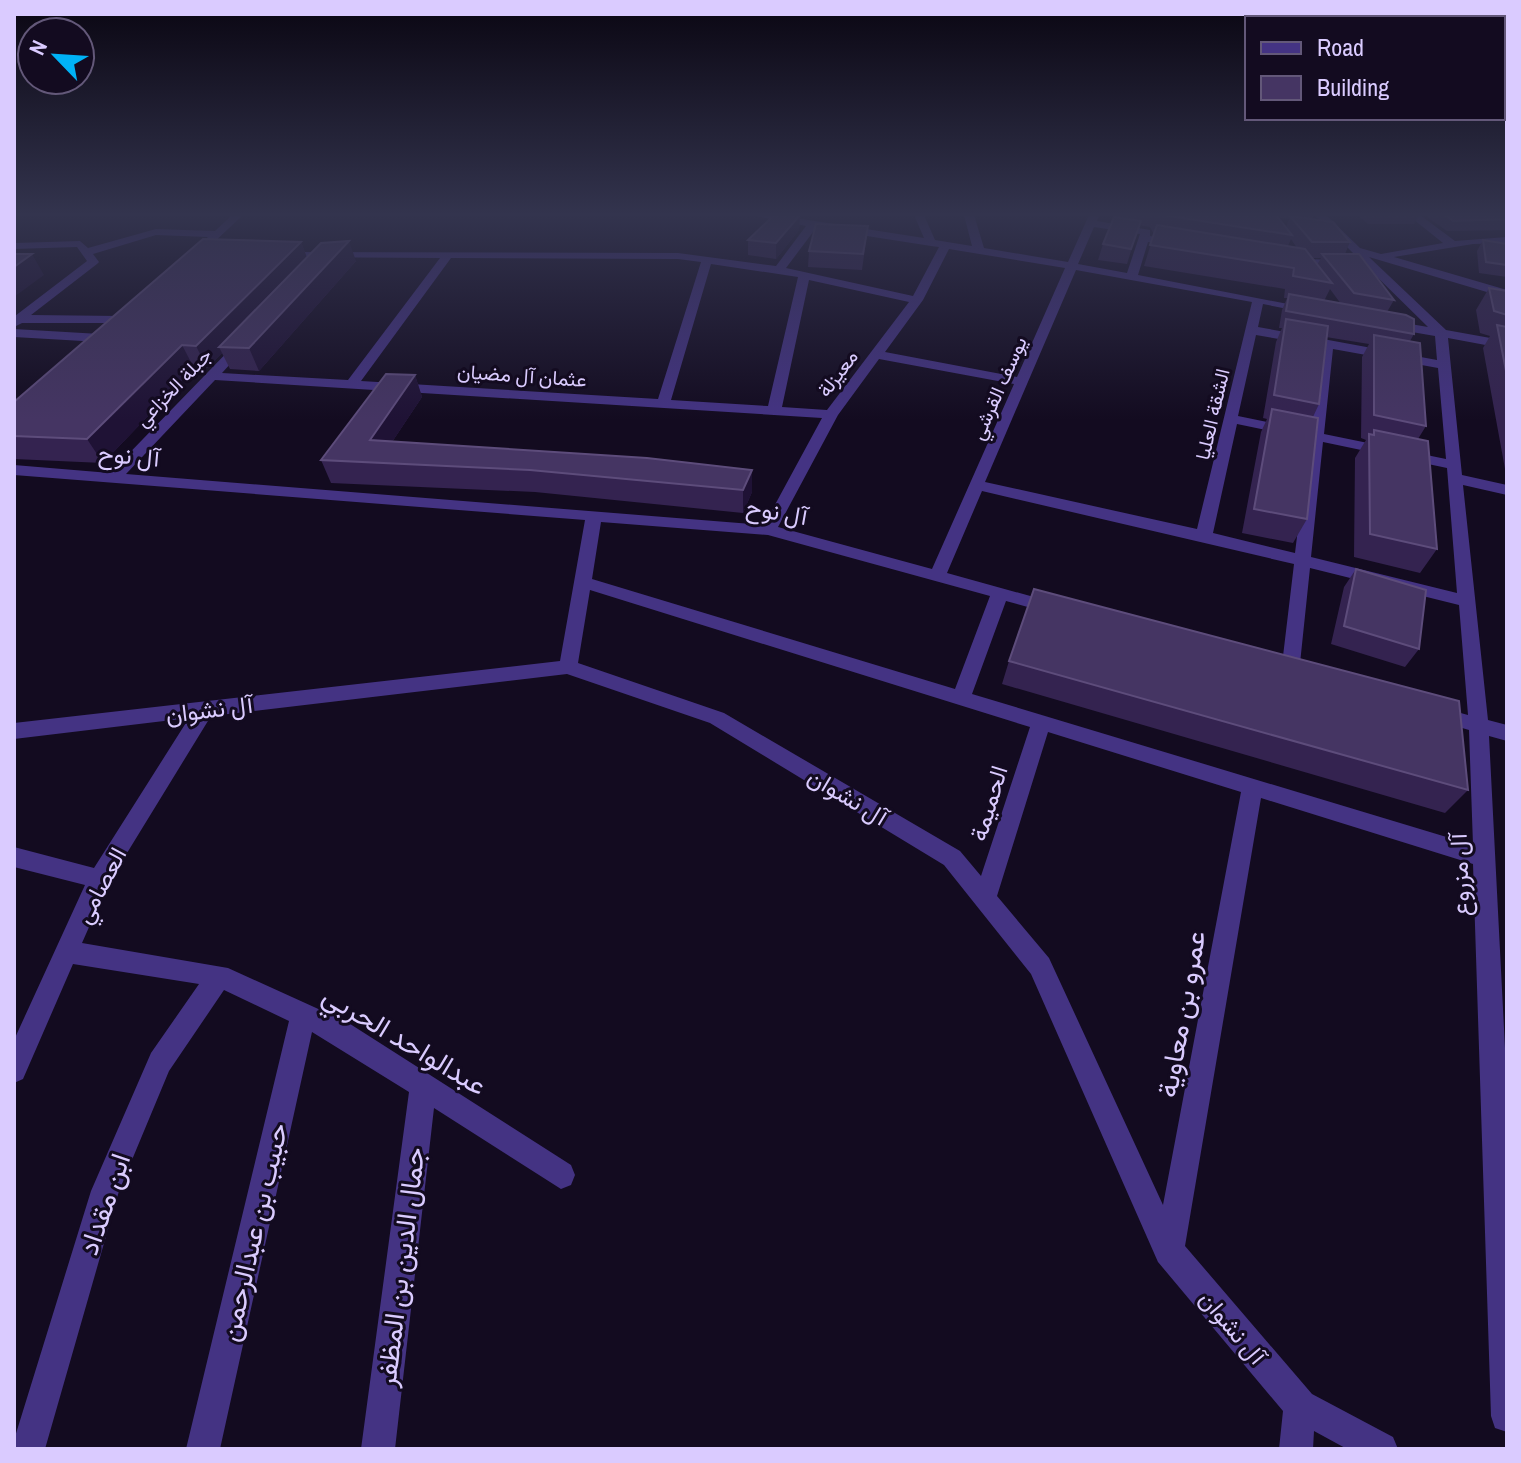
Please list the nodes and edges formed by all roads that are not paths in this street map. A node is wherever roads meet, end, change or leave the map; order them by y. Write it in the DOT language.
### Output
graph roads {
  1 [pos="65,283"];
  2 [pos="427,283"];
  3 [pos="700,283"];
  4 [pos="802,283"];
  5 [pos="841,283"];
  6 [pos="923,283"];
  7 [pos="1066,283"];
  8 [pos="1166,283"];
  9 [pos="1395,283"];
  10 [pos="1470,283"];
  11 [pos="1507,292"];
  12 [pos="917,300"];
  13 [pos="1258,300"];
  14 [pos="131,311"];
  15 [pos="1327,313"];
  16 [pos="120,320"];
  17 [pos="1369,320"];
  18 [pos="16,321"];
  19 [pos="1252,330"];
  20 [pos="254,332"];
  21 [pos="14,333"];
  22 [pos="1441,333"];
  23 [pos="1327,344"];
  24 [pos="1507,345"];
  25 [pos="876,354"];
  26 [pos="1444,365"];
  27 [pos="211,376"];
  28 [pos="1023,382"];
  29 [pos="351,385"];
  30 [pos="663,404"];
  31 [pos="774,411"];
  32 [pos="831,414"];
  33 [pos="1231,419"];
  34 [pos="1316,437"];
  35 [pos="14,470"];
  36 [pos="1454,472"];
  37 [pos="114,478"];
  38 [pos="977,485"];
  39 [pos="1507,490"];
  40 [pos="594,516"];
  41 [pos="769,530"];
  42 [pos="1204,536"];
  43 [pos="1301,560"];
  44 [pos="937,576"];
  45 [pos="582,582"];
  46 [pos="1000,593"];
  47 [pos="1467,601"];
  48 [pos="1075,614"];
  49 [pos="568,667"];
  50 [pos="1290,673"];
  51 [pos="961,698"];
  52 [pos="205,709"];
  53 [pos="1420,709"];
  54 [pos="1041,723"];
  55 [pos="1479,725"];
  56 [pos="14,731"];
  57 [pos="1507,733"];
  58 [pos="1252,787"];
  59 [pos="14,857"];
  60 [pos="1484,858"];
  61 [pos="99,879"];
  62 [pos="985,899"];
  63 [pos="67,952"];
  64 [pos="219,976"];
  65 [pos="303,1015"];
  66 [pos="14,1070"];
  67 [pos="423,1086"];
  68 [pos="561,1175"];
  69 [pos="1169,1251"];
  70 [pos="1300,1406"];
  71 [pos="1507,1416"];
  72 [pos="28,1449"];
  73 [pos="203,1449"];
  74 [pos="378,1449"];
  75 [pos="1296,1449"];
  76 [pos="1381,1449"];
  1 -- 18 [label="street"];
  2 -- 29 [label="street"];
  3 -- 30 [label="street"];
  4 -- 31 [label="street"];
  5 -- 12 [label="street"];
  6 -- 12 [label="street, معيزلة"];
  7 -- 28 [label="street, يوسف القرشي"];
  8 -- 13 [label="street"];
  9 -- 22 [label="street"];
  10 -- 11 [label="street"];
  12 -- 25 [label="street, معيزلة"];
  13 -- 15 [label="street"];
  13 -- 19 [label="street, الشقة العليا"];
  14 -- 16 [label="street"];
  16 -- 18 [label="street"];
  16 -- 21 [label="street"];
  17 -- 22 [label="street"];
  19 -- 23 [label="street"];
  19 -- 33 [label="street, الشقة العليا"];
  20 -- 27 [label="street, جبلة الخزاعي"];
  22 -- 24 [label="street"];
  22 -- 26 [label="street, آل مزروع"];
  23 -- 26 [label="street"];
  23 -- 34 [label="street"];
  25 -- 28 [label="street"];
  25 -- 32 [label="street, معيزلة"];
  26 -- 36 [label="street, آل مزروع"];
  27 -- 29 [label="street, عثمان آل مضيان"];
  27 -- 37 [label="street, جبلة الخزاعي"];
  28 -- 38 [label="street, يوسف القرشي"];
  29 -- 30 [label="street, عثمان آل مضيان"];
  30 -- 31 [label="street, عثمان آل مضيان"];
  31 -- 32 [label="street, عثمان آل مضيان"];
  32 -- 41 [label="street, معيزلة"];
  33 -- 34 [label="street"];
  33 -- 42 [label="street, الشقة العليا"];
  34 -- 36 [label="street"];
  34 -- 43 [label="street"];
  35 -- 37 [label="street, آل نوح"];
  36 -- 39 [label="street"];
  36 -- 47 [label="street, آل مزروع"];
  37 -- 40 [label="street, آل نوح"];
  38 -- 42 [label="street"];
  38 -- 44 [label="street, يوسف القرشي"];
  40 -- 41 [label="street, آل نوح"];
  40 -- 45 [label="street"];
  41 -- 44 [label="street, آل نوح"];
  42 -- 43 [label="street"];
  43 -- 47 [label="street"];
  43 -- 50 [label="street"];
  44 -- 46 [label="street, آل نوح"];
  45 -- 49 [label="street"];
  45 -- 51 [label="street"];
  46 -- 48 [label="street, آل نوح"];
  46 -- 51 [label="street"];
  47 -- 55 [label="street, آل مزروع"];
  49 -- 52 [label="street, آل نشوان"];
  49 -- 62 [label="street, آل نشوان"];
  51 -- 54 [label="street"];
  52 -- 56 [label="street, آل نشوان"];
  52 -- 61 [label="street, العصامي"];
  53 -- 55 [label="street"];
  54 -- 58 [label="street"];
  54 -- 62 [label="street, الحميمة"];
  55 -- 57 [label="street"];
  55 -- 60 [label="street, آل مزروع"];
  58 -- 60 [label="street"];
  58 -- 69 [label="street, عمرو بن معاوية"];
  59 -- 61 [label="street"];
  60 -- 71 [label="street, آل مزروع"];
  61 -- 63 [label="street, العصامي"];
  62 -- 69 [label="street, آل نشوان"];
  63 -- 64 [label="street, عبدالواحد الحربي"];
  63 -- 66 [label="street, العصامي"];
  64 -- 65 [label="street, عبدالواحد الحربي"];
  64 -- 72 [label="street, ابن مقداد"];
  65 -- 67 [label="street, عبدالواحد الحربي"];
  65 -- 73 [label="street, حبيب بن عبدالرحمن"];
  67 -- 68 [label="street, عبدالواحد الحربي"];
  67 -- 74 [label="street, جمال الدين بن المظفر"];
  69 -- 70 [label="street, آل نشوان"];
  70 -- 75 [label="street"];
  70 -- 76 [label="street, آل نشوان"];
}
